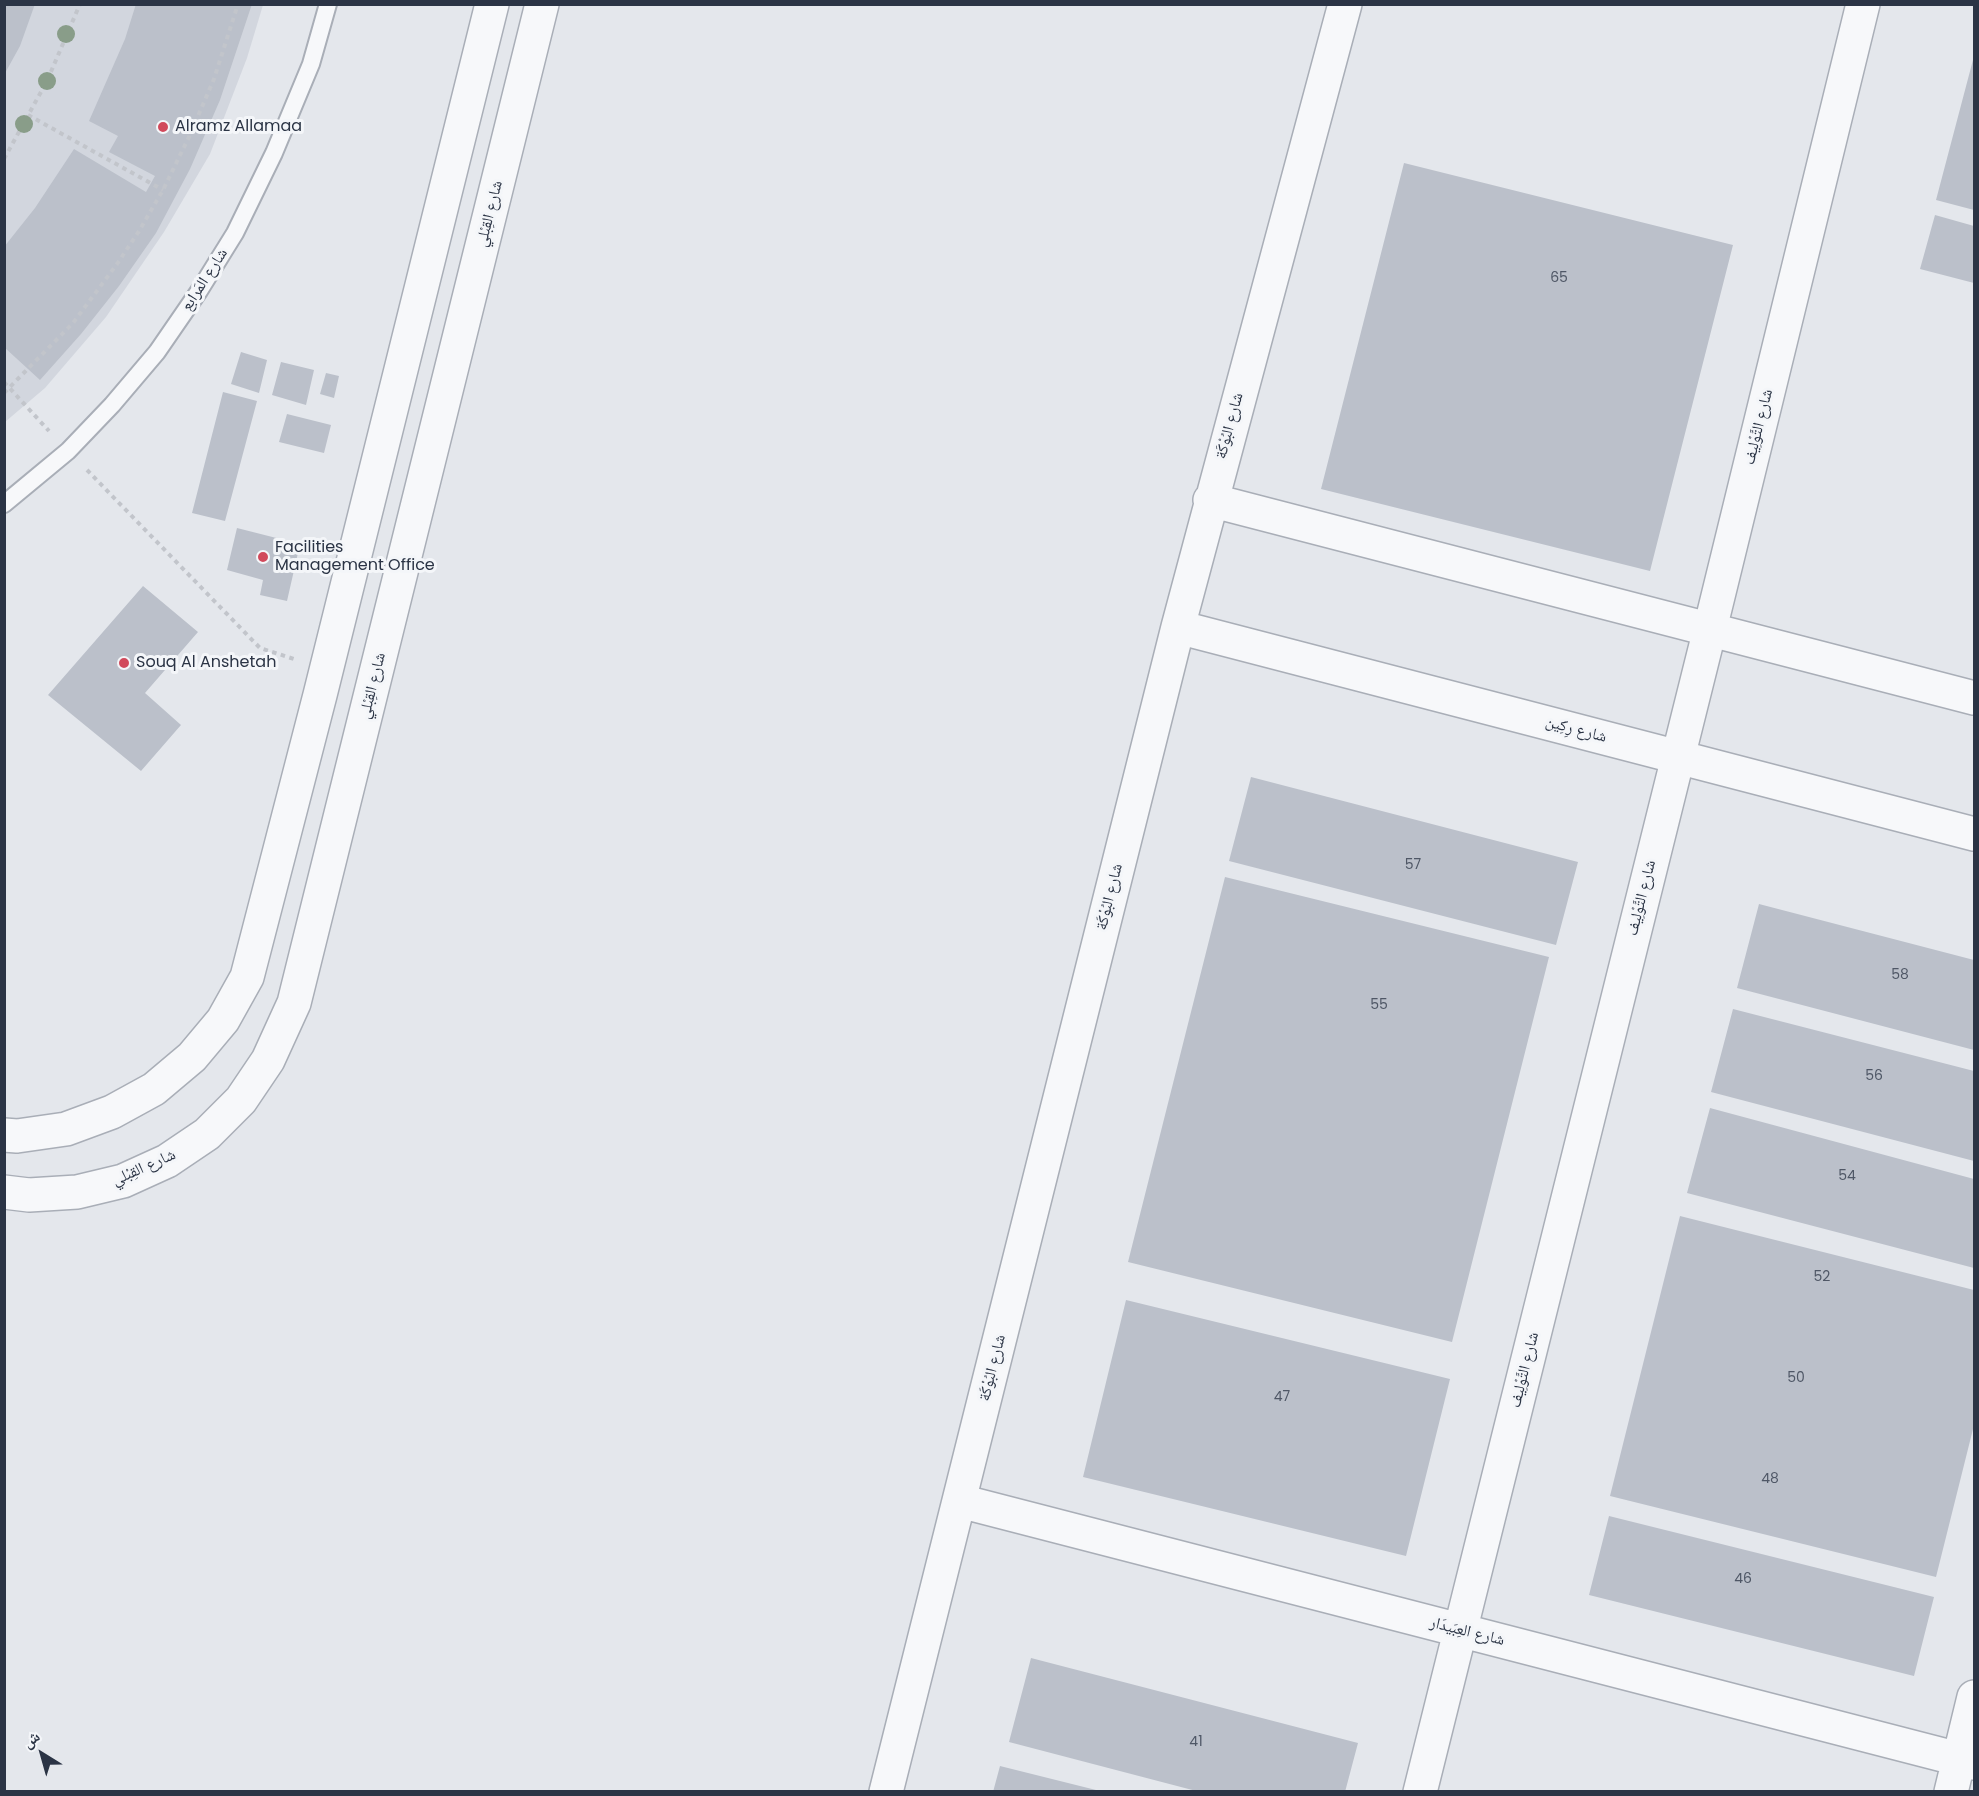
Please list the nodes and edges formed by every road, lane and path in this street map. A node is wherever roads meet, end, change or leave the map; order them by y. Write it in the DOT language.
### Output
graph roads {
  1 [pos="80,4"];
  2 [pos="238,4"];
  3 [pos="328,4"];
  4 [pos="492,4"];
  5 [pos="542,4"];
  6 [pos="1345,4"];
  7 [pos="1863,4"];
  8 [pos="28,115"];
  9 [pos="4,159"];
  10 [pos="163,190"];
  11 [pos="4,382"];
  12 [pos="11,388"];
  13 [pos="4,393"];
  14 [pos="51,434"];
  15 [pos="81,464"];
  16 [pos="1210,500"];
  17 [pos="4,504"];
  18 [pos="1178,627"];
  19 [pos="1710,629"];
  20 [pos="326,669"];
  21 [pos="1974,698"];
  22 [pos="1678,757"];
  23 [pos="1974,834"];
  24 [pos="4,1135"];
  25 [pos="4,1192"];
  26 [pos="960,1502"];
  27 [pos="1460,1631"];
  28 [pos="1974,1698"];
  29 [pos="1967,1761"];
  30 [pos="886,1791"];
  31 [pos="1419,1791"];
  32 [pos="1951,1791"];
  1 -- 8 [label="path"];
  2 -- 10 [label="path"];
  3 -- 17 [label="lane, شارع المَرابع"];
  4 -- 20 [label="street"];
  5 -- 25 [label="street, شارع القِبْلي"];
  6 -- 16 [label="street, شارع البُوْكَة"];
  7 -- 19 [label="street, شارع التَّوْلِيف"];
  8 -- 9 [label="path"];
  8 -- 10 [label="path"];
  10 -- 12 [label="path"];
  11 -- 12 [label="path"];
  12 -- 13 [label="path"];
  12 -- 14 [label="path"];
  15 -- 20 [label="path"];
  16 -- 18 [label="street, شارع البُوْكَة"];
  16 -- 19 [label="street"];
  18 -- 22 [label="street, شارع رِكِين"];
  18 -- 26 [label="street, شارع البُوْكَة"];
  19 -- 21 [label="street"];
  19 -- 22 [label="street, شارع التَّوْلِيف"];
  20 -- 24 [label="street"];
  22 -- 23 [label="street, شارع رِكِين"];
  22 -- 27 [label="street, شارع التَّوْلِيف"];
  26 -- 27 [label="street, شارع العِبَيدَار"];
  26 -- 30 [label="street, شارع البُوْكَة"];
  27 -- 29 [label="street, شارع العِبَيدَار"];
  27 -- 31 [label="street, شارع التَّوْلِيف"];
  28 -- 29 [label="street"];
  29 -- 32 [label="street"];
}
